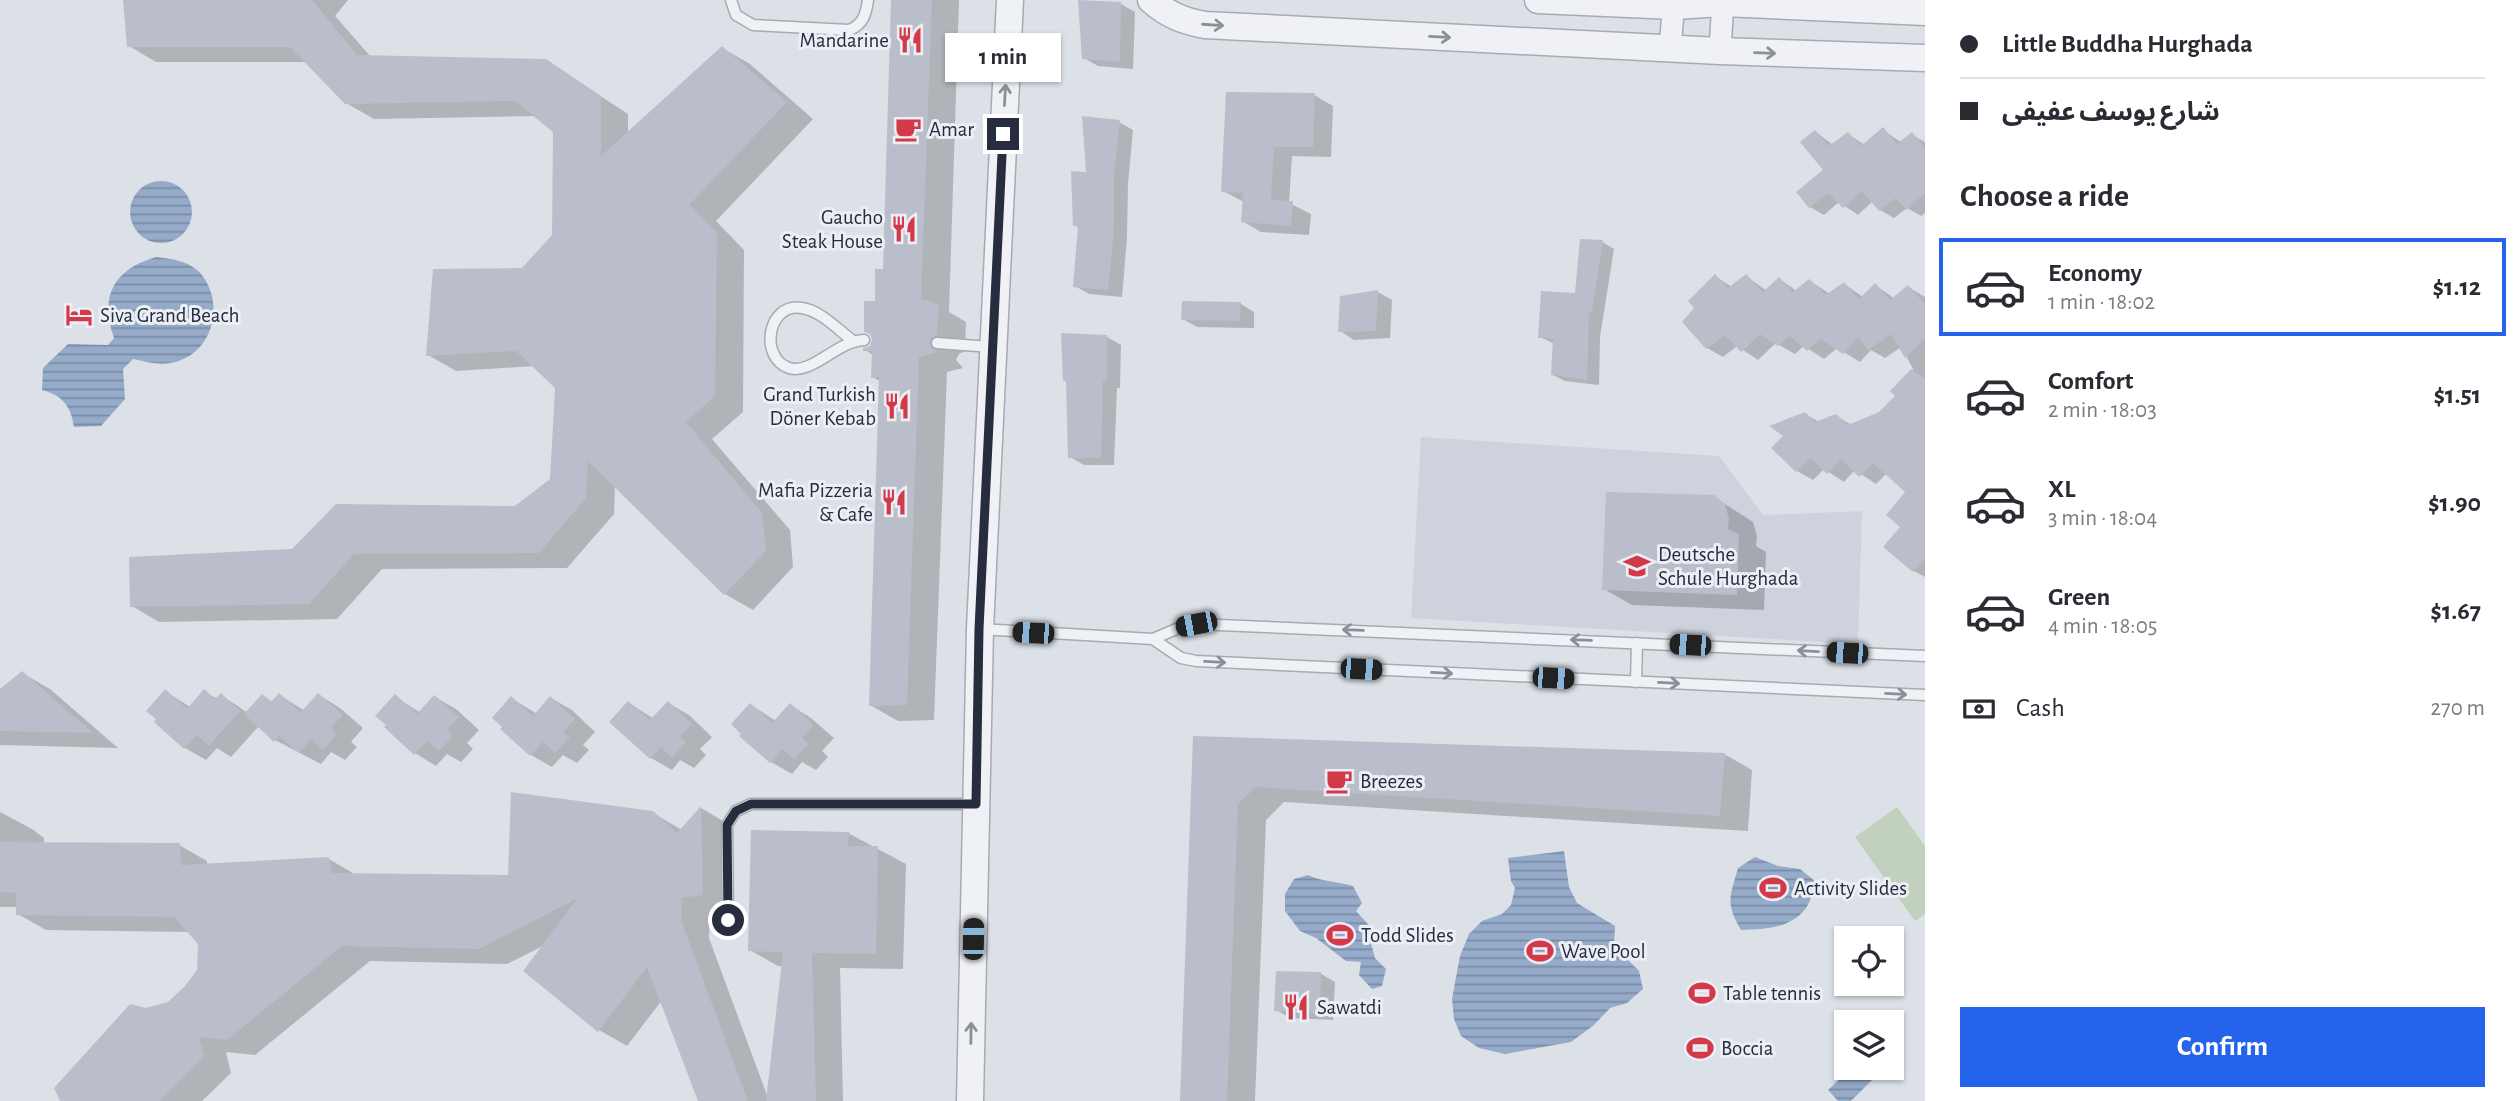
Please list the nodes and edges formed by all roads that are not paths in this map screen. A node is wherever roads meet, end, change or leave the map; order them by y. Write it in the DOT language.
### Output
graph roads {
  1 [pos="731,0"];
  2 [pos="868,0"];
  3 [pos="1010,0"];
  4 [pos="1152,0"];
  5 [pos="1538,0"];
  6 [pos="1723,1"];
  7 [pos="1674,3"];
  8 [pos="1925,12"];
  9 [pos="1670,48"];
  10 [pos="1720,51"];
  11 [pos="1925,58"];
  12 [pos="858,340"];
  13 [pos="937,344"];
  14 [pos="991,348"];
  15 [pos="979,629"];
  16 [pos="1153,639"];
  17 [pos="1637,643"];
  18 [pos="1925,656"];
  19 [pos="1636,682"];
  20 [pos="1925,695"];
  21 [pos="976,804"];
  22 [pos="728,920"];
  23 [pos="970,1101"];
  1 -- 2 [label="lane"];
  14 -- 3 [label="street, one-way"];
  4 -- 9 [label="street, one-way"];
  5 -- 7 [label="street"];
  6 -- 7 [label="street"];
  6 -- 8 [label="street"];
  6 -- 10 [label="street"];
  7 -- 9 [label="street"];
  9 -- 10 [label="street"];
  10 -- 11 [label="street, one-way"];
  12 -- 12 [label="lane"];
  13 -- 14 [label="lane"];
  14 -- 15 [label="street"];
  15 -- 16 [label="lane"];
  15 -- 21 [label="street"];
  17 -- 16 [label="lane, one-way"];
  16 -- 19 [label="lane, one-way"];
  18 -- 17 [label="lane, one-way"];
  17 -- 19 [label="lane"];
  19 -- 20 [label="lane, one-way"];
  21 -- 22 [label="lane"];
  23 -- 21 [label="street, one-way"];
}
